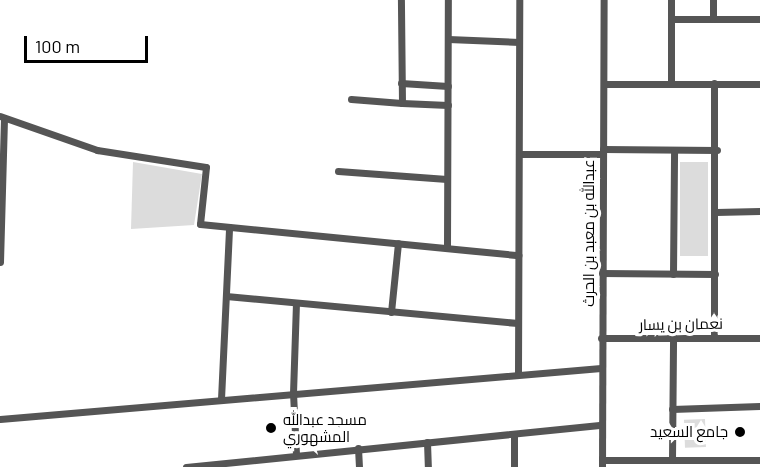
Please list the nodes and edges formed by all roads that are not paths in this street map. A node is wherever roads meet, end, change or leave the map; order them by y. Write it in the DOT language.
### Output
graph roads {
  1 [pos="401,0"];
  2 [pos="448,0"];
  3 [pos="519,0"];
  4 [pos="604,0"];
  5 [pos="671,0"];
  6 [pos="713,0"];
  7 [pos="671,19"];
  8 [pos="713,19"];
  9 [pos="760,19"];
  10 [pos="448,39"];
  11 [pos="519,42"];
  12 [pos="401,83"];
  13 [pos="671,83"];
  14 [pos="714,83"];
  15 [pos="604,84"];
  16 [pos="760,84"];
  17 [pos="448,86"];
  18 [pos="351,99"];
  19 [pos="402,103"];
  20 [pos="447,105"];
  21 [pos="2,117"];
  22 [pos="674,150"];
  23 [pos="717,150"];
  24 [pos="603,152"];
  25 [pos="519,154"];
  26 [pos="338,171"];
  27 [pos="447,179"];
  28 [pos="760,211"];
  29 [pos="716,212"];
  30 [pos="229,227"];
  31 [pos="398,243"];
  32 [pos="447,248"];
  33 [pos="518,255"];
  34 [pos="0,262"];
  35 [pos="602,273"];
  36 [pos="673,274"];
  37 [pos="715,274"];
  38 [pos="226,296"];
  39 [pos="296,303"];
  40 [pos="391,312"];
  41 [pos="518,323"];
  42 [pos="714,336"];
  43 [pos="673,337"];
  44 [pos="601,338"];
  45 [pos="760,338"];
  46 [pos="601,368"];
  47 [pos="518,373"];
  48 [pos="293,393"];
  49 [pos="221,399"];
  50 [pos="760,406"];
  51 [pos="672,409"];
  52 [pos="0,419"];
  53 [pos="602,425"];
  54 [pos="514,434"];
  55 [pos="428,442"];
  56 [pos="358,448"];
  57 [pos="296,454"];
  58 [pos="672,460"];
  59 [pos="760,460"];
  60 [pos="602,464"];
  61 [pos="186,467"];
  62 [pos="359,467"];
  63 [pos="428,467"];
  64 [pos="514,467"];
  1 -- 12 [label="street"];
  2 -- 10 [label="street"];
  3 -- 11 [label="street"];
  4 -- 15 [label="street, عبدالله بن معبد بن الحرث"];
  5 -- 7 [label="street"];
  6 -- 8 [label="street"];
  7 -- 8 [label="street"];
  7 -- 13 [label="street"];
  8 -- 9 [label="street"];
  10 -- 11 [label="street"];
  10 -- 17 [label="street"];
  11 -- 25 [label="street"];
  12 -- 17 [label="street"];
  12 -- 19 [label="street"];
  13 -- 14 [label="street"];
  13 -- 15 [label="street"];
  14 -- 16 [label="street"];
  14 -- 23 [label="street"];
  15 -- 24 [label="street, عبدالله بن معبد بن الحرث"];
  17 -- 20 [label="street"];
  18 -- 19 [label="street"];
  19 -- 20 [label="street"];
  20 -- 27 [label="street"];
  21 -- 30 [label="street"];
  21 -- 34 [label="street"];
  22 -- 23 [label="street"];
  22 -- 24 [label="street"];
  22 -- 36 [label="street"];
  23 -- 29 [label="street"];
  24 -- 25 [label="street"];
  24 -- 35 [label="street, عبدالله بن معبد بن الحرث"];
  25 -- 33 [label="street"];
  26 -- 27 [label="street"];
  27 -- 32 [label="street"];
  28 -- 29 [label="street"];
  29 -- 37 [label="street"];
  30 -- 31 [label="street"];
  30 -- 38 [label="street"];
  31 -- 32 [label="street"];
  31 -- 40 [label="street"];
  32 -- 33 [label="street"];
  33 -- 41 [label="street"];
  35 -- 36 [label="street"];
  35 -- 44 [label="street, عبدالله بن معبد بن الحرث"];
  36 -- 37 [label="street"];
  37 -- 42 [label="street"];
  38 -- 39 [label="street"];
  38 -- 49 [label="street"];
  39 -- 40 [label="street"];
  39 -- 48 [label="street"];
  40 -- 41 [label="street"];
  41 -- 47 [label="street"];
  42 -- 43 [label="street, نعمان بن يسار"];
  42 -- 45 [label="street, نعمان بن يسار"];
  43 -- 44 [label="street, نعمان بن يسار"];
  43 -- 51 [label="street"];
  44 -- 46 [label="street, عبدالله بن معبد بن الحرث"];
  46 -- 47 [label="street"];
  46 -- 53 [label="street, عبدالله بن معبد بن الحرث"];
  47 -- 48 [label="street"];
  48 -- 49 [label="street"];
  48 -- 57 [label="street"];
  49 -- 52 [label="street"];
  50 -- 51 [label="street"];
  51 -- 58 [label="street"];
  53 -- 54 [label="street"];
  53 -- 60 [label="street, عبدالله بن معبد بن الحرث"];
  54 -- 55 [label="street"];
  54 -- 64 [label="street"];
  55 -- 56 [label="street"];
  55 -- 63 [label="street"];
  56 -- 57 [label="street"];
  56 -- 62 [label="street"];
  57 -- 61 [label="street"];
  58 -- 59 [label="street"];
  58 -- 60 [label="street"];
}
